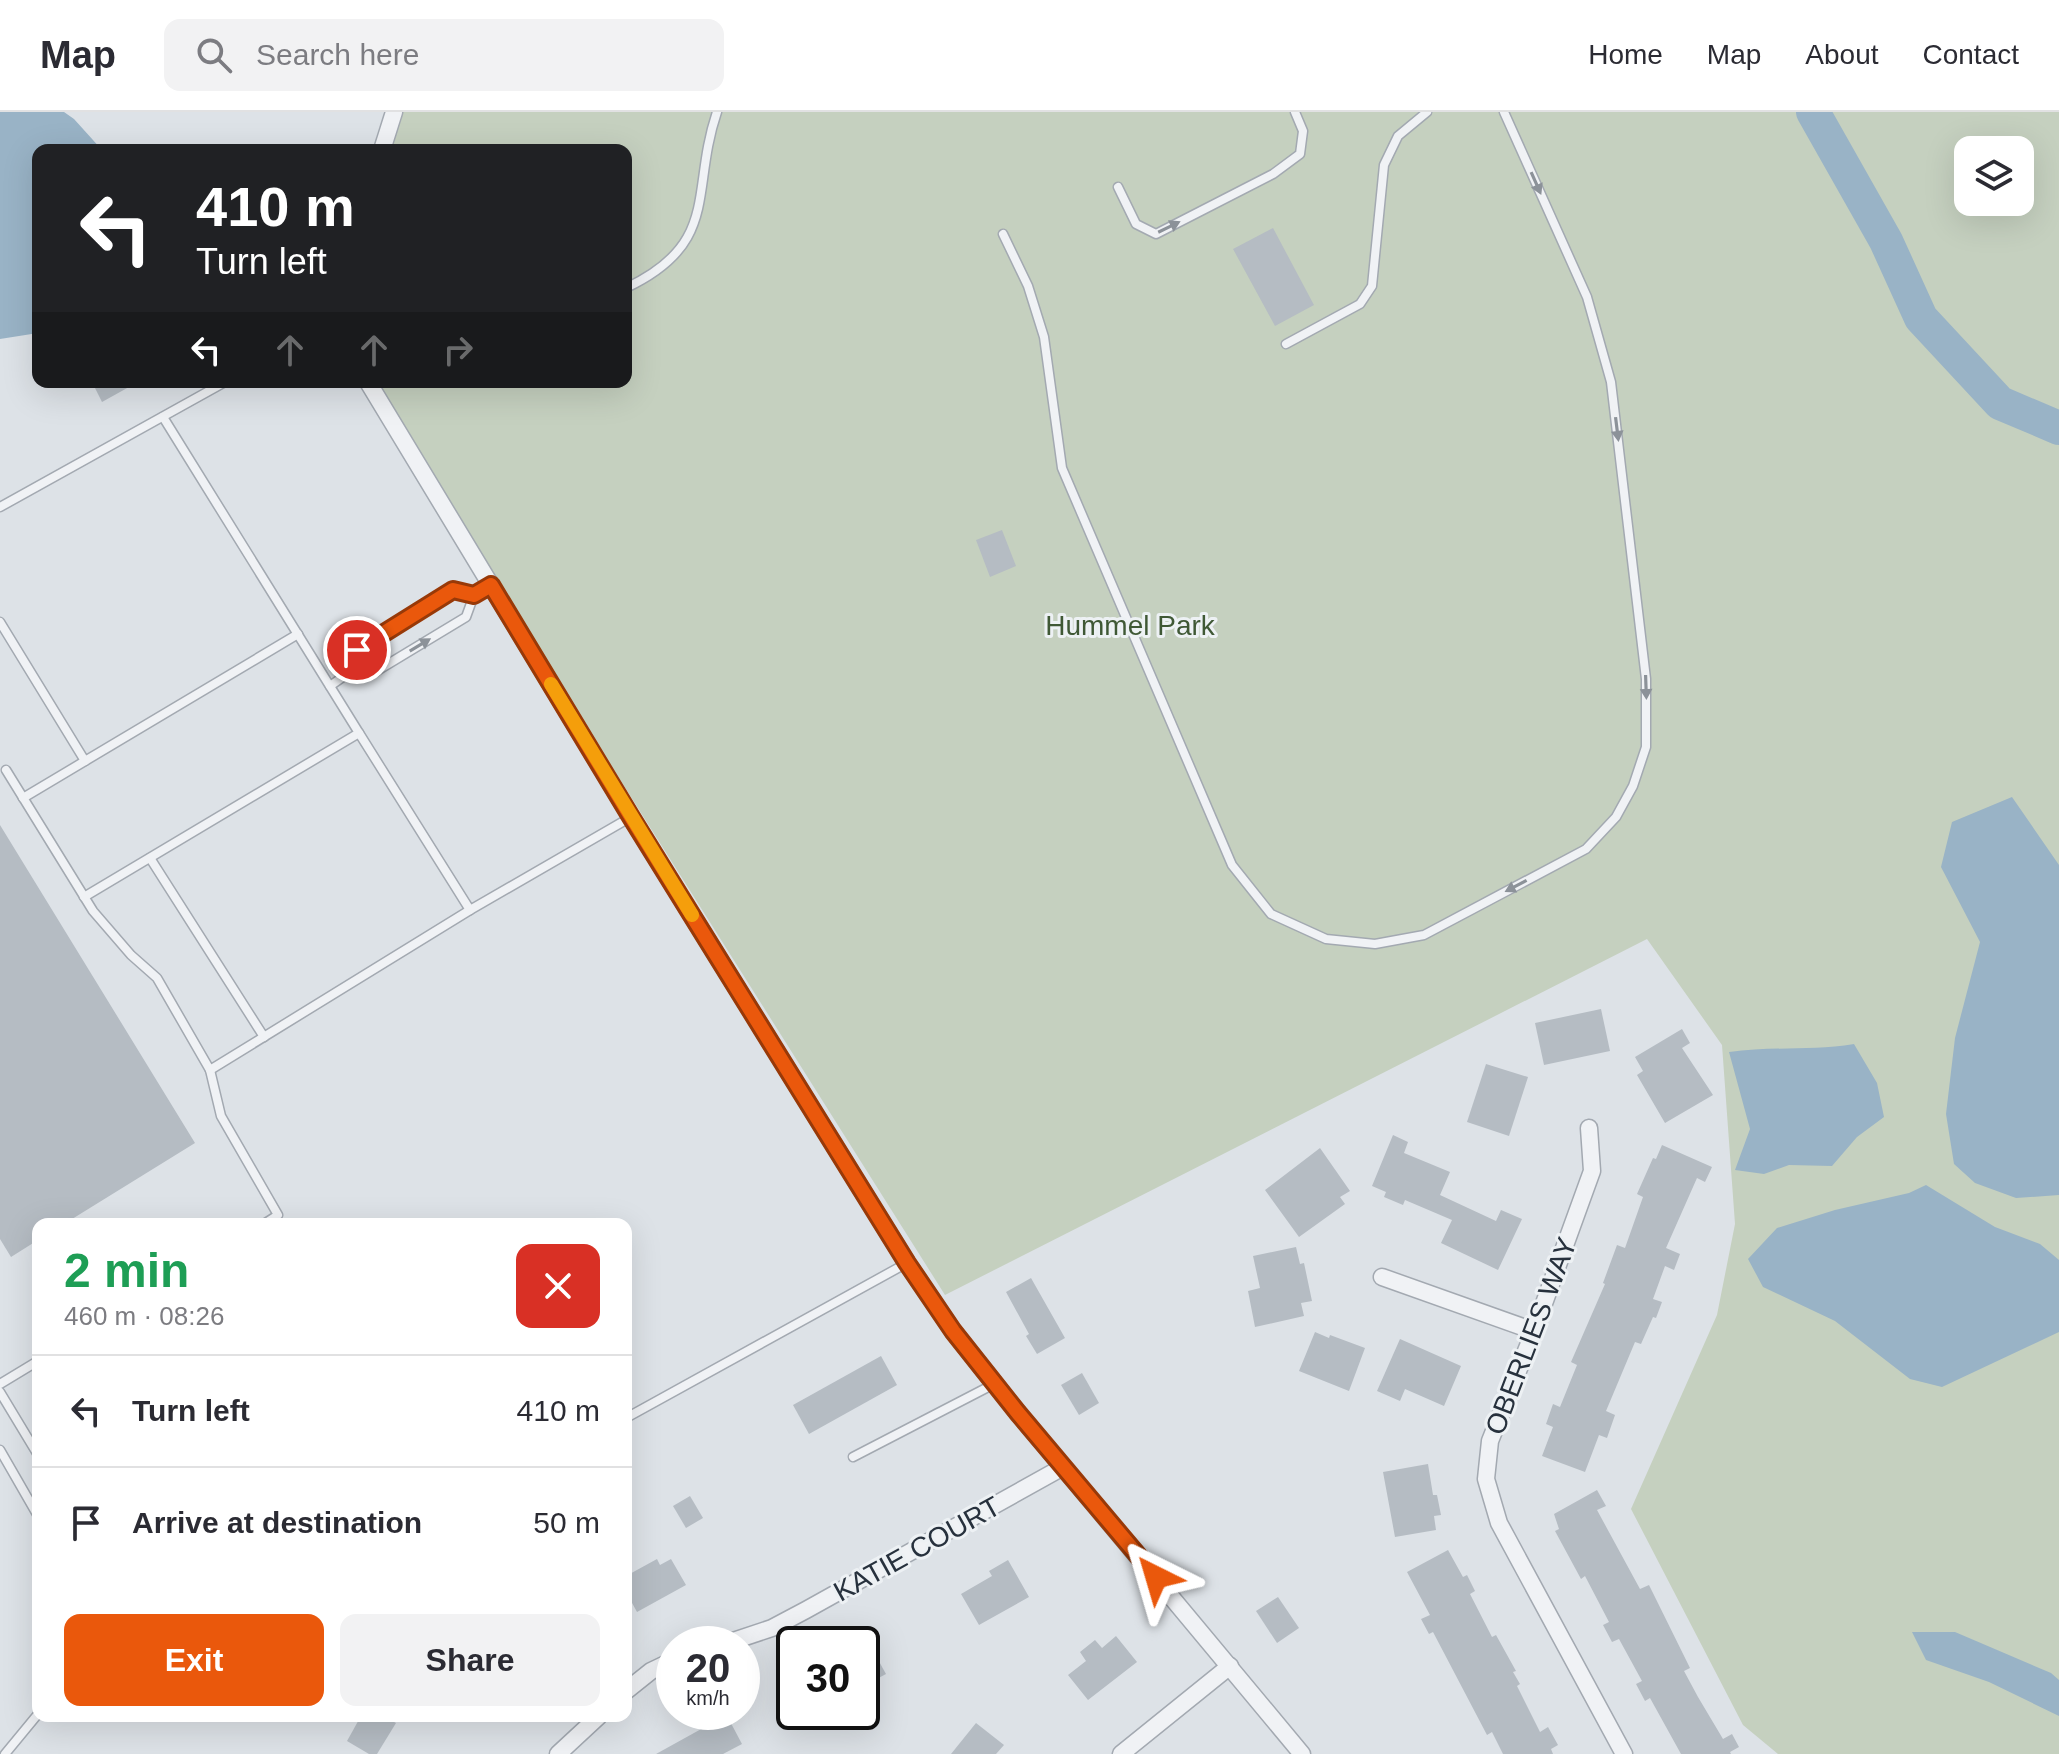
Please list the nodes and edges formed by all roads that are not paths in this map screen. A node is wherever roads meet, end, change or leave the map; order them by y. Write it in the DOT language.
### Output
graph roads {
  1 [pos="394,112"];
  2 [pos="717,112"];
  3 [pos="1295,112"];
  4 [pos="1427,112"];
  5 [pos="1504,112"];
  6 [pos="384,144"];
  7 [pos="1118,187"];
  8 [pos="1003,234"];
  9 [pos="632,285"];
  10 [pos="1286,344"];
  11 [pos="214,388"];
  12 [pos="372,388"];
  13 [pos="163,417"];
  14 [pos="0,507"];
  15 [pos="491,585"];
  16 [pos="474,595"];
  17 [pos="0,622"];
  18 [pos="298,634"];
  19 [pos="350,672"];
  20 [pos="330,686"];
  21 [pos="359,733"];
  22 [pos="85,761"];
  23 [pos="6,770"];
  24 [pos="23,798"];
  25 [pos="631,817"];
  26 [pos="150,858"];
  27 [pos="84,897"];
  28 [pos="470,910"];
  29 [pos="264,1037"];
  30 [pos="210,1070"];
  31 [pos="1589,1128"];
  32 [pos="273,1218"];
  33 [pos="907,1263"];
  34 [pos="1382,1277"];
  35 [pos="1534,1331"];
  36 [pos="32,1365"];
  37 [pos="994,1383"];
  38 [pos="0,1384"];
  39 [pos="0,1392"];
  40 [pos="632,1415"];
  41 [pos="32,1445"];
  42 [pos="0,1450"];
  43 [pos="853,1457"];
  44 [pos="1063,1467"];
  45 [pos="32,1506"];
  46 [pos="760,1632"];
  47 [pos="1230,1666"];
  48 [pos="656,1669"];
  49 [pos="632,1686"];
  50 [pos="32,1721"];
  51 [pos="593,1722"];
  52 [pos="5,1754"];
  53 [pos="558,1754"];
  54 [pos="1121,1754"];
  55 [pos="1302,1754"];
  56 [pos="1624,1754"];
  1 -- 6 [label="street"];
  2 -- 9 [label="lane"];
  7 -- 3 [label="lane, one-way"];
  4 -- 10 [label="lane"];
  5 -- 8 [label="lane, one-way"];
  11 -- 13 [label="lane"];
  12 -- 15 [label="street"];
  13 -- 14 [label="lane"];
  13 -- 18 [label="lane"];
  15 -- 16 [label="lane"];
  15 -- 25 [label="street"];
  19 -- 16 [label="lane, one-way"];
  16 -- 19 [label="lane"];
  17 -- 22 [label="lane"];
  18 -- 20 [label="lane"];
  18 -- 22 [label="lane"];
  19 -- 20 [label="lane"];
  20 -- 21 [label="lane"];
  21 -- 26 [label="lane"];
  21 -- 28 [label="lane"];
  22 -- 24 [label="lane"];
  23 -- 24 [label="lane"];
  24 -- 27 [label="lane"];
  25 -- 28 [label="lane"];
  25 -- 33 [label="street"];
  26 -- 27 [label="lane"];
  26 -- 29 [label="lane"];
  27 -- 30 [label="lane"];
  28 -- 29 [label="lane"];
  29 -- 30 [label="lane"];
  30 -- 32 [label="lane"];
  31 -- 35 [label="street, OBERLIES WAY"];
  33 -- 37 [label="street"];
  33 -- 40 [label="lane"];
  34 -- 35 [label="street"];
  35 -- 56 [label="street, OBERLIES WAY"];
  36 -- 38 [label="lane"];
  37 -- 43 [label="lane"];
  37 -- 44 [label="street"];
  39 -- 41 [label="lane"];
  42 -- 45 [label="lane"];
  44 -- 46 [label="street, KATIE COURT"];
  44 -- 47 [label="street"];
  47 -- 54 [label="street"];
  47 -- 55 [label="street"];
  48 -- 49 [label="street"];
  50 -- 52 [label="lane"];
  51 -- 53 [label="street"];
}
